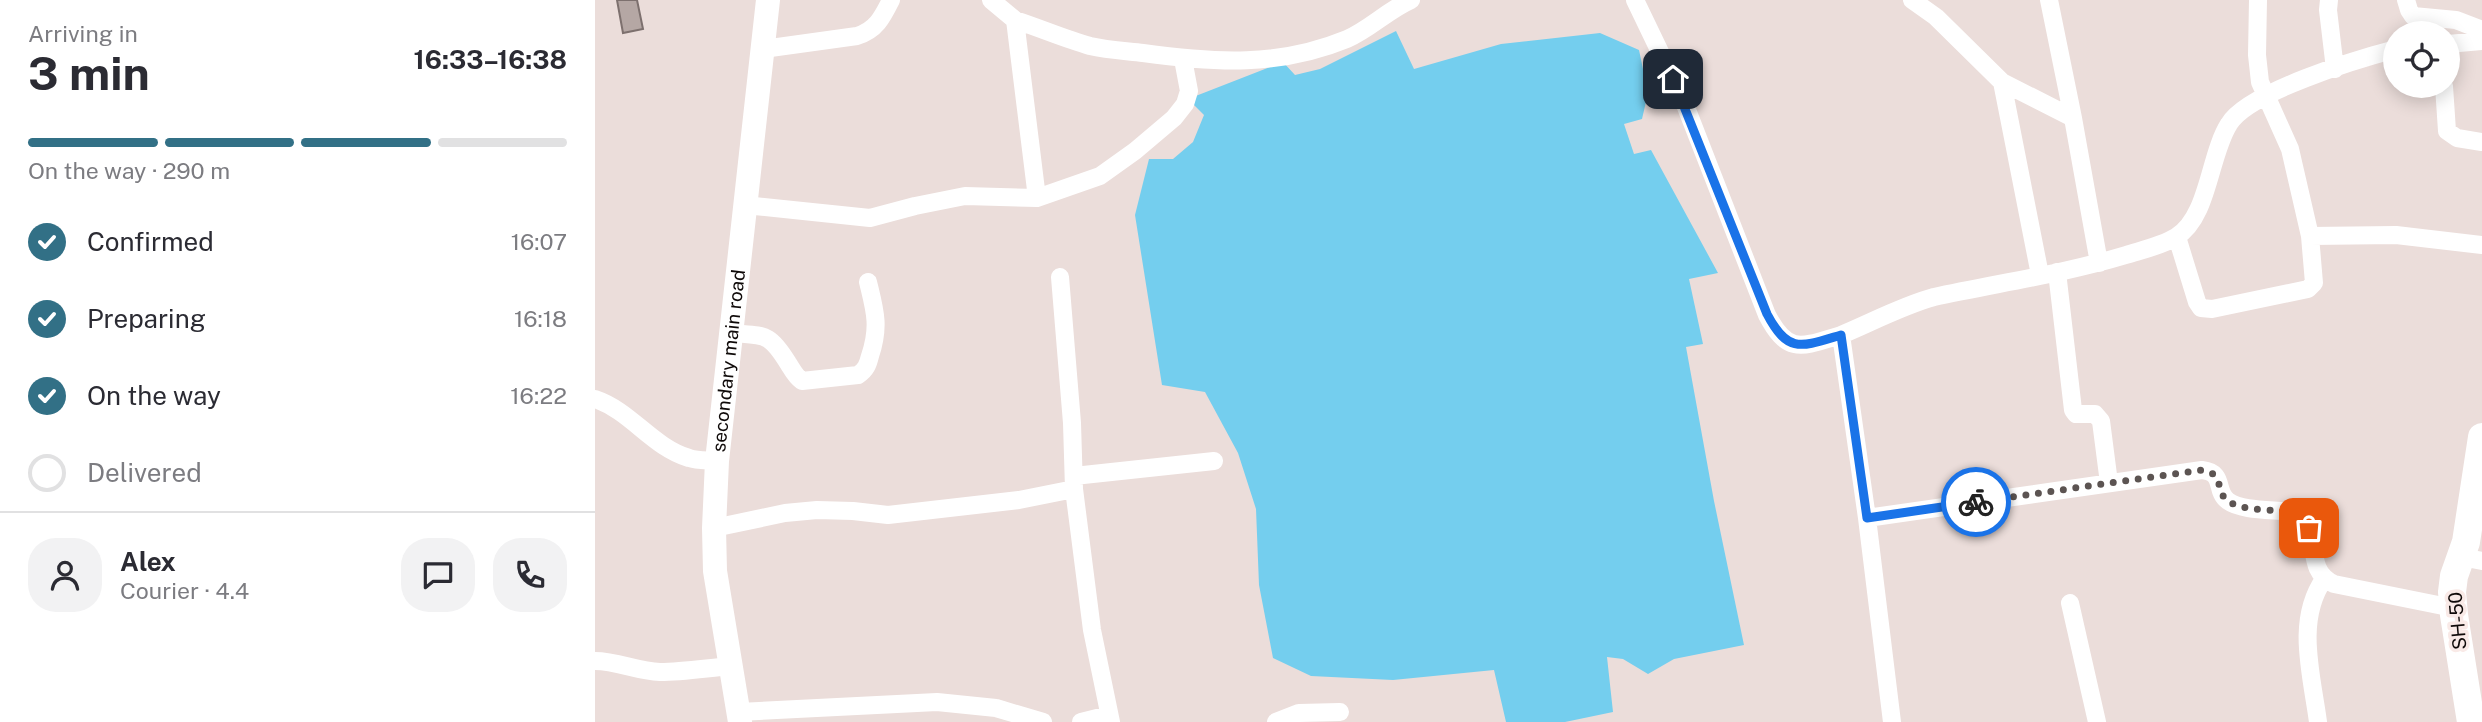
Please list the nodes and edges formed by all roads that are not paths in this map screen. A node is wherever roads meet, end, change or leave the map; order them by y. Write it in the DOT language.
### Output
graph roads {
  1 [pos="768,0"];
  2 [pos="891,0"];
  3 [pos="991,0"];
  4 [pos="1411,0"];
  5 [pos="1635,0"];
  6 [pos="1912,0"];
  7 [pos="2049,0"];
  8 [pos="2258,0"];
  9 [pos="2329,0"];
  10 [pos="2406,0"];
  11 [pos="1014,20"];
  12 [pos="2482,30"];
  13 [pos="2482,41"];
  14 [pos="2460,43"];
  15 [pos="763,48"];
  16 [pos="2383,53"];
  17 [pos="1183,59"];
  18 [pos="2335,69"];
  19 [pos="2002,82"];
  20 [pos="2265,94"];
  21 [pos="2445,98"];
  22 [pos="2073,118"];
  23 [pos="2482,142"];
  24 [pos="1037,198"];
  25 [pos="745,205"];
  26 [pos="2310,236"];
  27 [pos="2177,237"];
  28 [pos="2482,245"];
  29 [pos="2098,263"];
  30 [pos="2048,273"];
  31 [pos="1060,277"];
  32 [pos="868,282"];
  33 [pos="731,332"];
  34 [pos="1841,335"];
  35 [pos="595,398"];
  36 [pos="2482,437"];
  37 [pos="717,461"];
  38 [pos="1215,461"];
  39 [pos="1074,483"];
  40 [pos="2109,483"];
  41 [pos="1867,518"];
  42 [pos="714,528"];
  43 [pos="2471,559"];
  44 [pos="2323,579"];
  45 [pos="2070,603"];
  46 [pos="2453,608"];
  47 [pos="595,661"];
  48 [pos="731,666"];
  49 [pos="1340,712"];
  50 [pos="873,713"];
  51 [pos="739,717"];
  52 [pos="1110,719"];
  53 [pos="1043,722"];
  54 [pos="1081,722"];
  55 [pos="1276,722"];
  56 [pos="1892,722"];
  57 [pos="2097,722"];
  58 [pos="2318,722"];
  59 [pos="2471,722"];
  1 -- 15 [label="main road, secondary main road"];
  2 -- 15 [label="street"];
  3 -- 11 [label="street"];
  4 -- 17 [label="street"];
  5 -- 34 [label="street"];
  6 -- 19 [label="street"];
  7 -- 22 [label="street"];
  8 -- 20 [label="street"];
  9 -- 18 [label="street"];
  10 -- 12 [label="street"];
  11 -- 17 [label="street"];
  11 -- 24 [label="street"];
  13 -- 14 [label="street"];
  15 -- 25 [label="main road, secondary main road"];
  16 -- 18 [label="street"];
  17 -- 24 [label="street"];
  18 -- 20 [label="street"];
  19 -- 22 [label="street"];
  19 -- 30 [label="street"];
  20 -- 26 [label="street"];
  20 -- 27 [label="street"];
  21 -- 23 [label="street"];
  22 -- 29 [label="street"];
  24 -- 25 [label="street"];
  25 -- 33 [label="main road, secondary main road"];
  26 -- 27 [label="street"];
  26 -- 28 [label="street"];
  27 -- 29 [label="street"];
  29 -- 30 [label="street"];
  30 -- 34 [label="street"];
  30 -- 40 [label="street"];
  31 -- 39 [label="street"];
  32 -- 33 [label="street"];
  33 -- 37 [label="main road, secondary main road"];
  34 -- 41 [label="street"];
  35 -- 37 [label="street"];
  36 -- 43 [label="main road, SH-50"];
  37 -- 42 [label="main road, secondary main road"];
  38 -- 39 [label="street"];
  39 -- 42 [label="street"];
  39 -- 52 [label="street"];
  40 -- 41 [label="street"];
  40 -- 44 [label="street"];
  41 -- 56 [label="street"];
  42 -- 48 [label="main road, secondary main road"];
  43 -- 46 [label="main road, SH-50"];
  44 -- 46 [label="street"];
  44 -- 58 [label="street"];
  45 -- 57 [label="street"];
  46 -- 59 [label="main road, SH-50"];
  47 -- 48 [label="street"];
  48 -- 51 [label="main road, secondary main road"];
  49 -- 55 [label="street"];
  50 -- 51 [label="street"];
  50 -- 53 [label="street"];
  52 -- 54 [label="street"];
}
